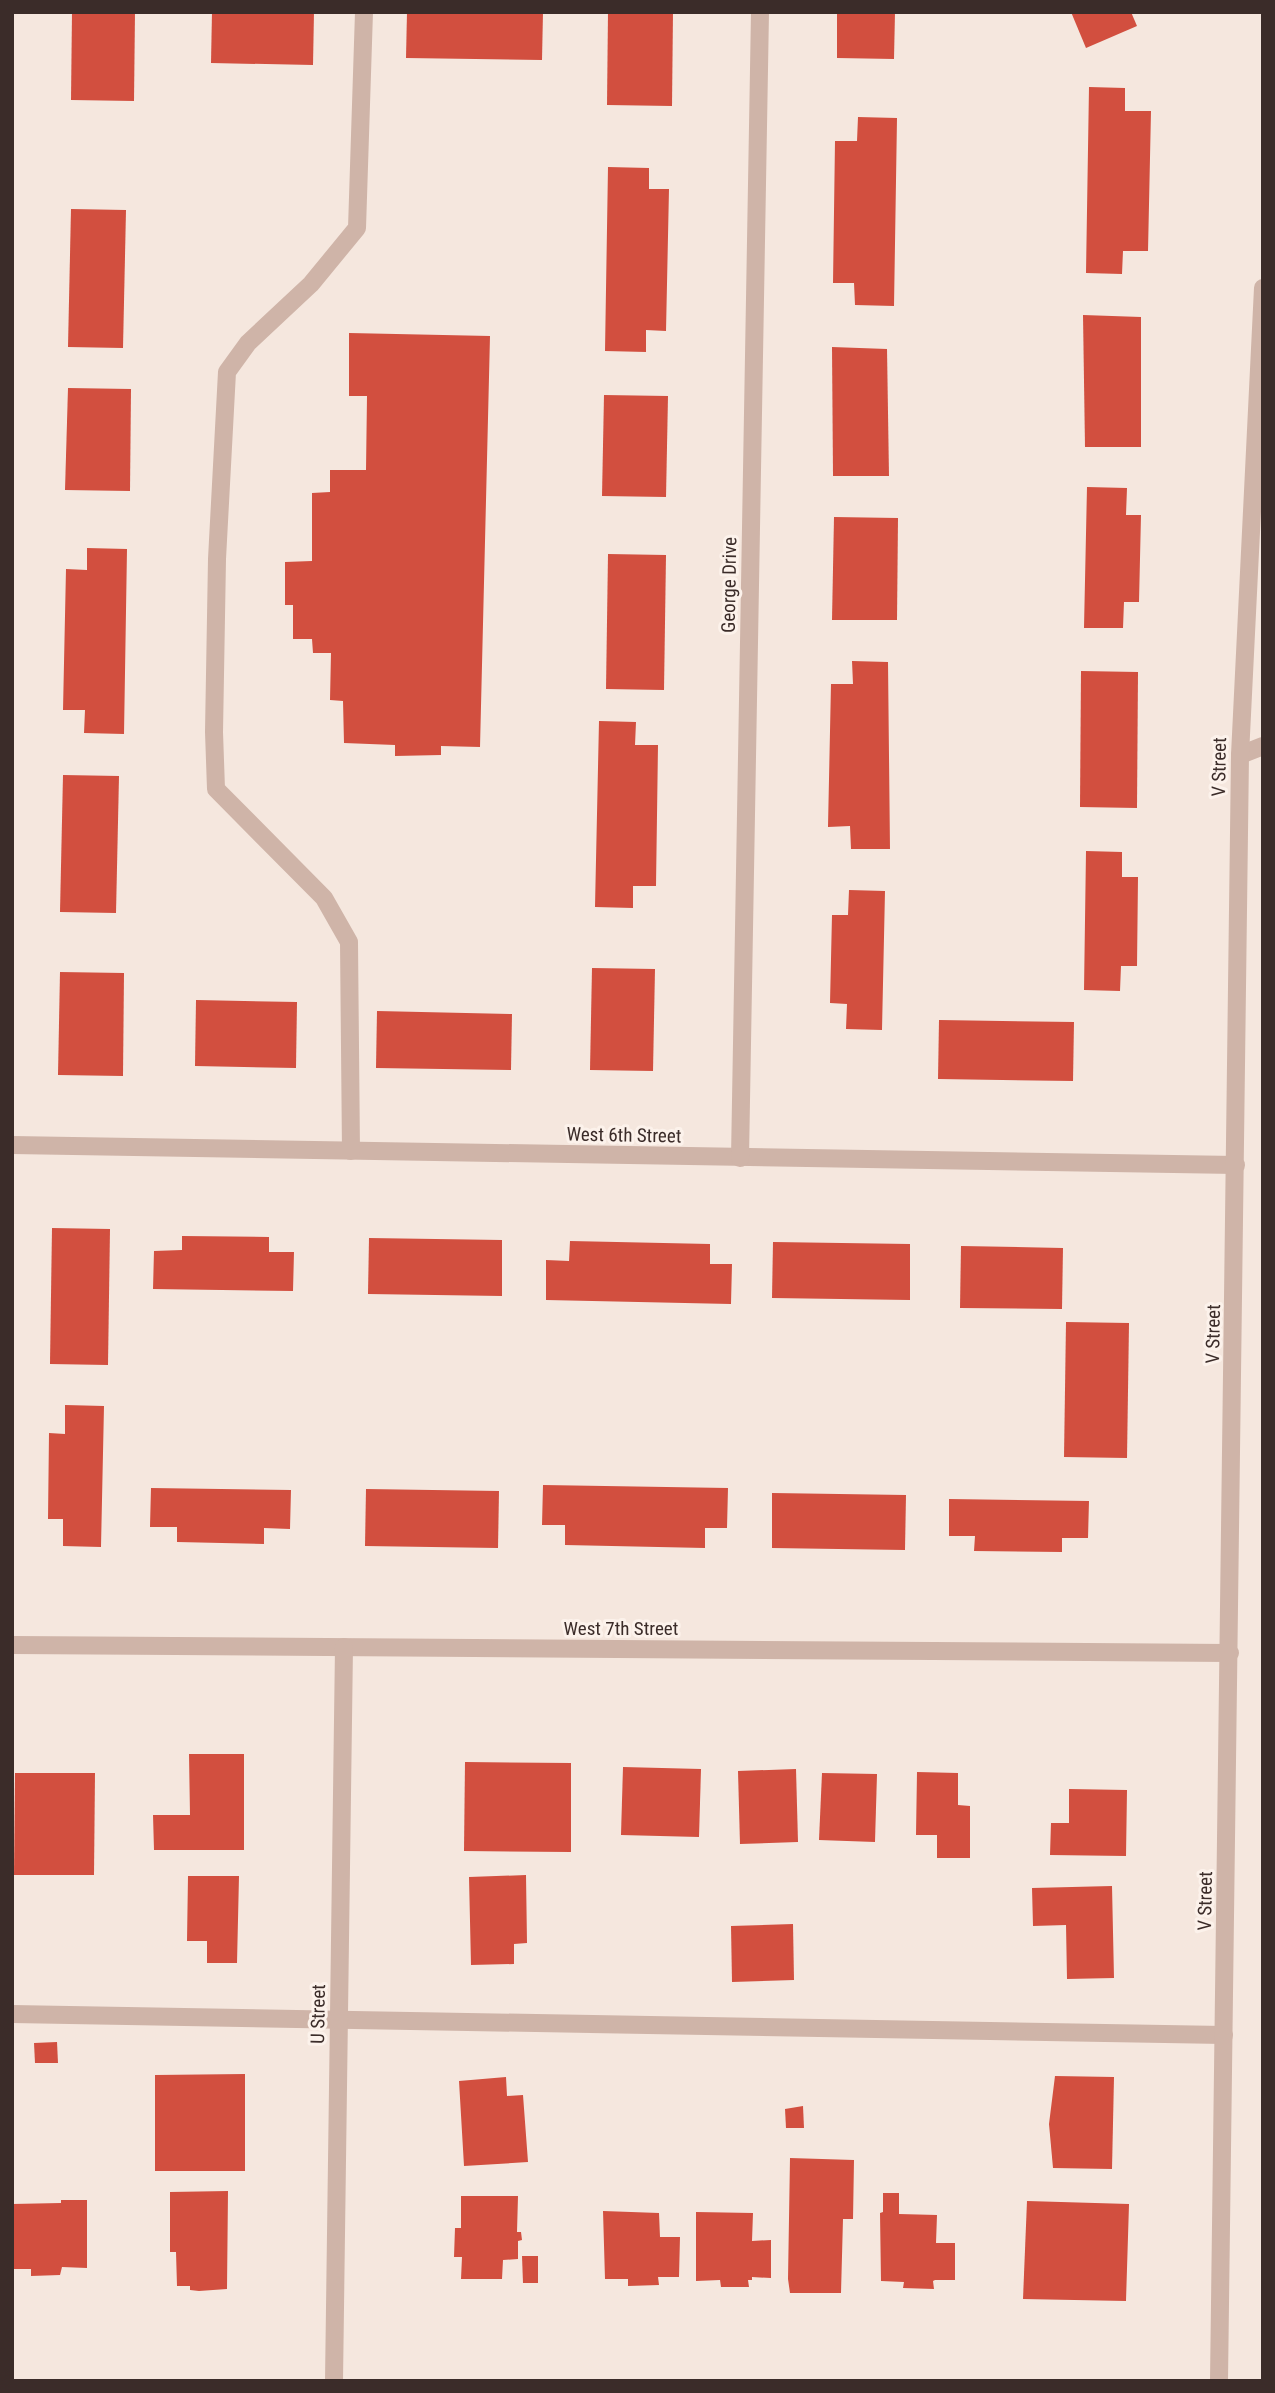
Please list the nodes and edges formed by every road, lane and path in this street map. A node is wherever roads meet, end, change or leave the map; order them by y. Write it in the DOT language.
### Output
graph roads {
  1 [pos="364,12"];
  2 [pos="760,12"];
  3 [pos="1263,288"];
  4 [pos="1263,746"];
  5 [pos="1240,755"];
  6 [pos="12,1145"];
  7 [pos="351,1151"];
  8 [pos="740,1158"];
  9 [pos="1236,1165"];
  10 [pos="12,1645"];
  11 [pos="344,1647"];
  12 [pos="1230,1653"];
  13 [pos="12,2014"];
  14 [pos="339,2018"];
  15 [pos="1224,2035"];
  16 [pos="334,2381"];
  17 [pos="1219,2381"];
  1 -- 7 [label="street"];
  2 -- 8 [label="street, George Drive"];
  3 -- 5 [label="street, V Street"];
  4 -- 5 [label="street"];
  5 -- 9 [label="street, V Street"];
  6 -- 7 [label="street, West 6th Street"];
  7 -- 8 [label="street, West 6th Street"];
  8 -- 9 [label="street, West 6th Street"];
  9 -- 12 [label="street, V Street"];
  10 -- 11 [label="street, West 7th Street"];
  11 -- 12 [label="street, West 7th Street"];
  11 -- 14 [label="street, U Street"];
  12 -- 15 [label="street, V Street"];
  13 -- 14 [label="street"];
  14 -- 15 [label="street"];
  14 -- 16 [label="street, U Street"];
  15 -- 17 [label="street, V Street"];
}
